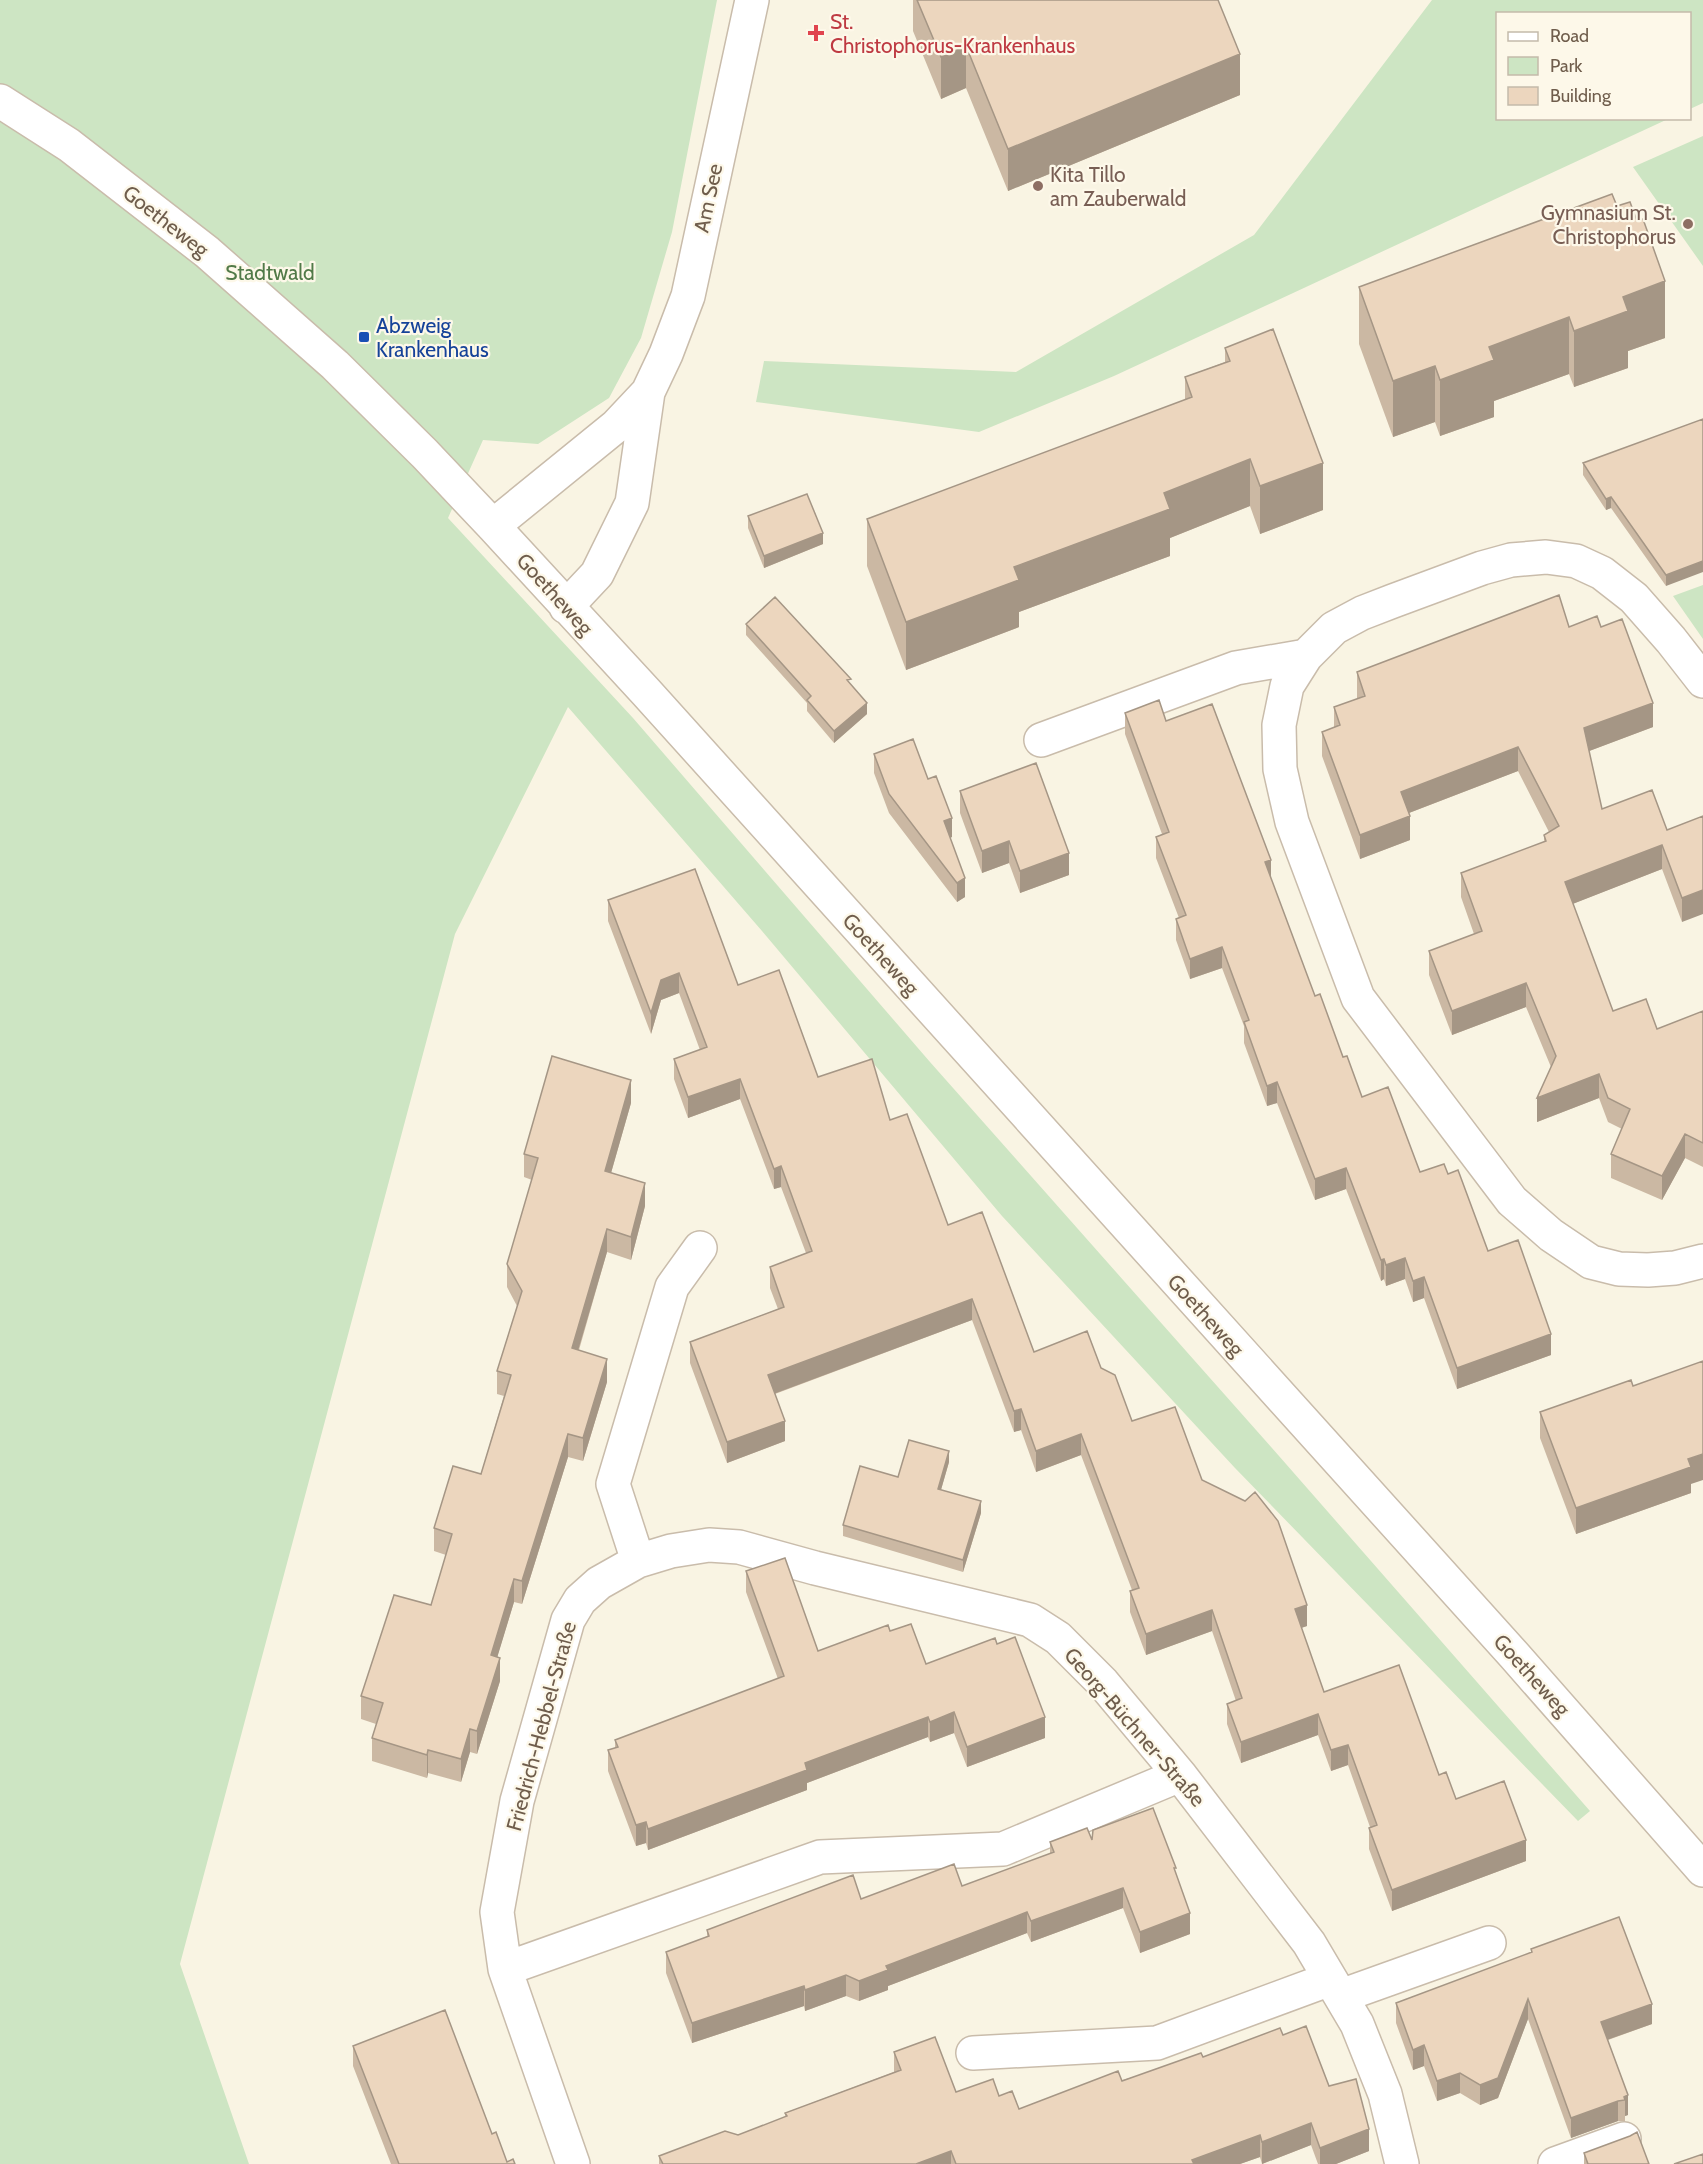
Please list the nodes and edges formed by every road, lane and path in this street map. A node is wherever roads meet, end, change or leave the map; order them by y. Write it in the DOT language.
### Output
graph roads {
  1 [pos="752,0"];
  2 [pos="0,100"];
  3 [pos="648,392"];
  4 [pos="494,525"];
  5 [pos="566,607"];
  6 [pos="1306,656"];
  7 [pos="1703,681"];
  8 [pos="1041,740"];
  9 [pos="700,1248"];
  10 [pos="1703,1261"];
  11 [pos="638,1561"];
  12 [pos="1180,1776"];
  13 [pos="1703,1870"];
  14 [pos="1489,1942"];
  15 [pos="505,1969"];
  16 [pos="1336,1987"];
  17 [pos="973,2053"];
  18 [pos="1624,2139"];
  19 [pos="573,2164"];
  20 [pos="1402,2164"];
  21 [pos="1555,2164"];
  1 -- 3 [label="street, Am See"];
  2 -- 4 [label="street, Goetheweg"];
  3 -- 4 [label="street, Am See"];
  3 -- 5 [label="street, Am See"];
  4 -- 5 [label="street, Goetheweg"];
  5 -- 13 [label="street, Goetheweg"];
  6 -- 7 [label="street"];
  6 -- 8 [label="street"];
  6 -- 10 [label="street"];
  9 -- 11 [label="street"];
  11 -- 12 [label="street, Georg-Büchner-Straße"];
  11 -- 15 [label="street, Friedrich-Hebbel-Straße"];
  12 -- 15 [label="street"];
  12 -- 16 [label="street, Georg-Büchner-Straße"];
  14 -- 16 [label="street"];
  15 -- 19 [label="street, Friedrich-Hebbel-Straße"];
  16 -- 17 [label="street"];
  16 -- 20 [label="street, Georg-Büchner-Straße"];
  18 -- 21 [label="street"];
}
